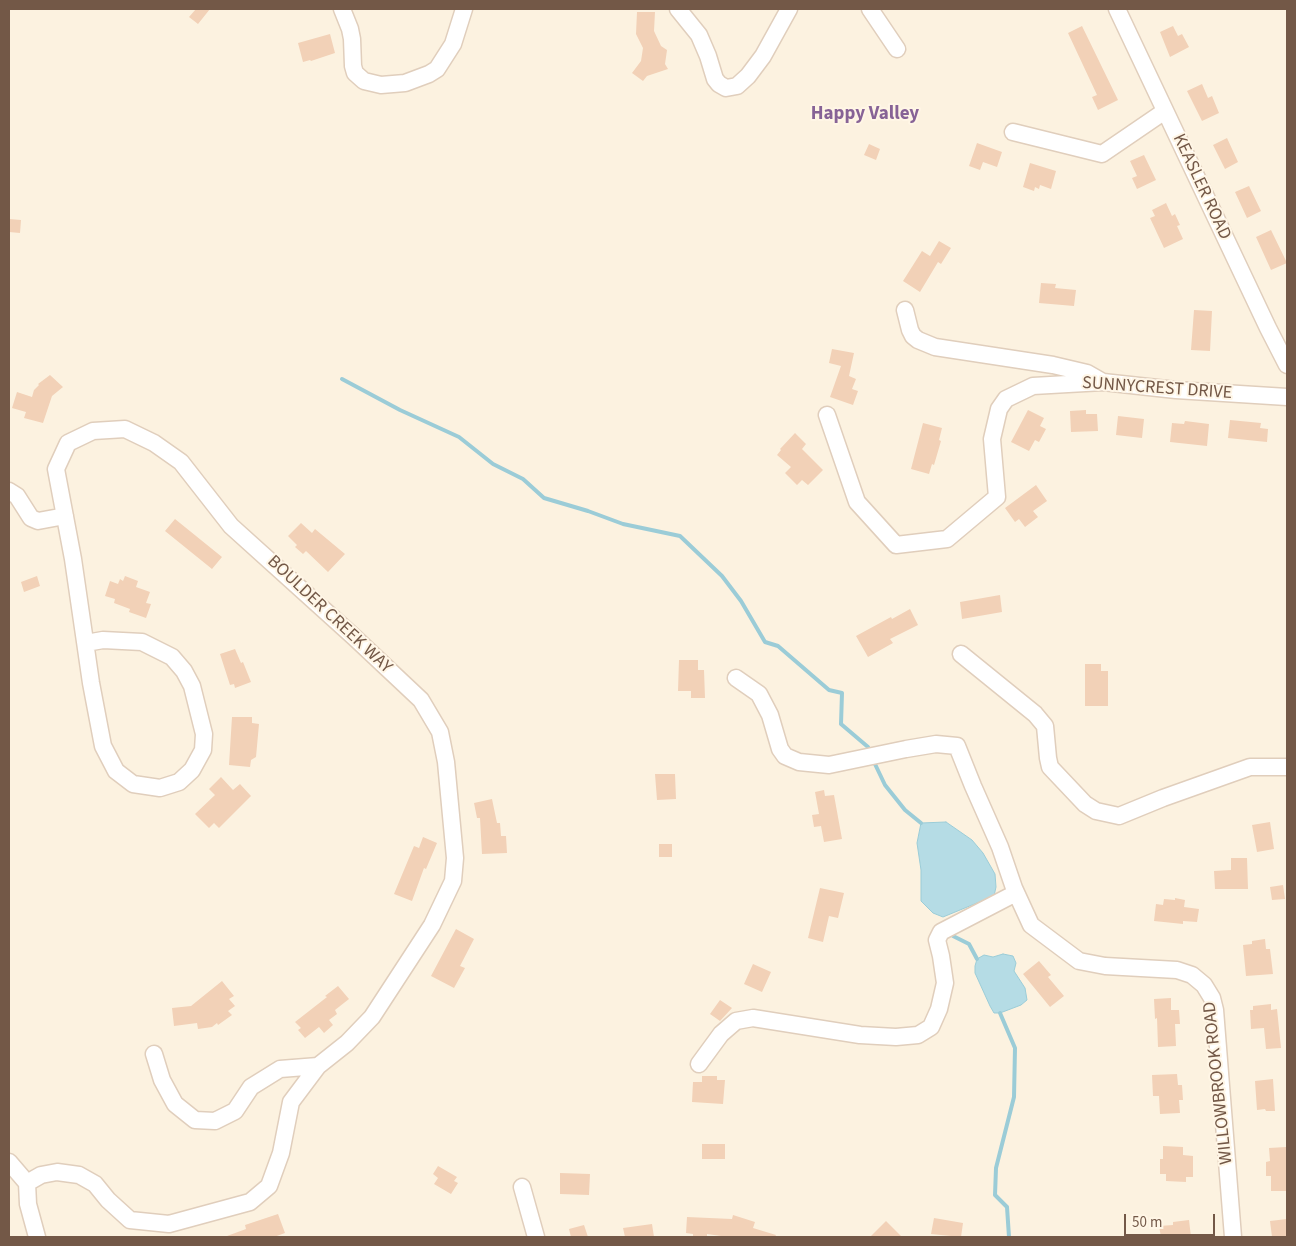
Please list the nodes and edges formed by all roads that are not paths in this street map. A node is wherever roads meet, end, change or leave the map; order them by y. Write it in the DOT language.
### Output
graph roads {
  1 [pos="342,9"];
  2 [pos="464,9"];
  3 [pos="678,9"];
  4 [pos="789,9"];
  5 [pos="870,9"];
  6 [pos="1117,9"];
  7 [pos="897,49"];
  8 [pos="1165,111"];
  9 [pos="1013,132"];
  10 [pos="905,310"];
  11 [pos="1287,365"];
  12 [pos="1103,382"];
  13 [pos="1287,397"];
  14 [pos="827,415"];
  15 [pos="9,491"];
  16 [pos="65,516"];
  17 [pos="86,643"];
  18 [pos="961,654"];
  19 [pos="736,678"];
  20 [pos="1287,768"];
  21 [pos="1016,893"];
  22 [pos="154,1054"];
  23 [pos="699,1064"];
  24 [pos="318,1066"];
  25 [pos="9,1162"];
  26 [pos="27,1183"];
  27 [pos="522,1187"];
  28 [pos="37,1237"];
  29 [pos="536,1237"];
  30 [pos="1233,1237"];
  1 -- 2 [label="street"];
  3 -- 4 [label="street"];
  5 -- 7 [label="street"];
  6 -- 8 [label="street, KEASLER ROAD"];
  8 -- 9 [label="street"];
  8 -- 11 [label="street, KEASLER ROAD"];
  10 -- 12 [label="street"];
  12 -- 13 [label="street, SUNNYCREST DRIVE"];
  12 -- 14 [label="street, SUNNYCREST DRIVE"];
  15 -- 16 [label="street"];
  16 -- 17 [label="street, BOULDER CREEK WAY"];
  16 -- 24 [label="street, BOULDER CREEK WAY"];
  17 -- 17 [label="street, BOULDER CREEK WAY"];
  18 -- 20 [label="street"];
  19 -- 21 [label="street, WILLOWBROOK ROAD"];
  21 -- 23 [label="street"];
  21 -- 30 [label="street, WILLOWBROOK ROAD"];
  22 -- 24 [label="street"];
  24 -- 26 [label="street, BOULDER CREEK WAY"];
  25 -- 26 [label="street"];
  26 -- 28 [label="street"];
  27 -- 29 [label="street"];
}
